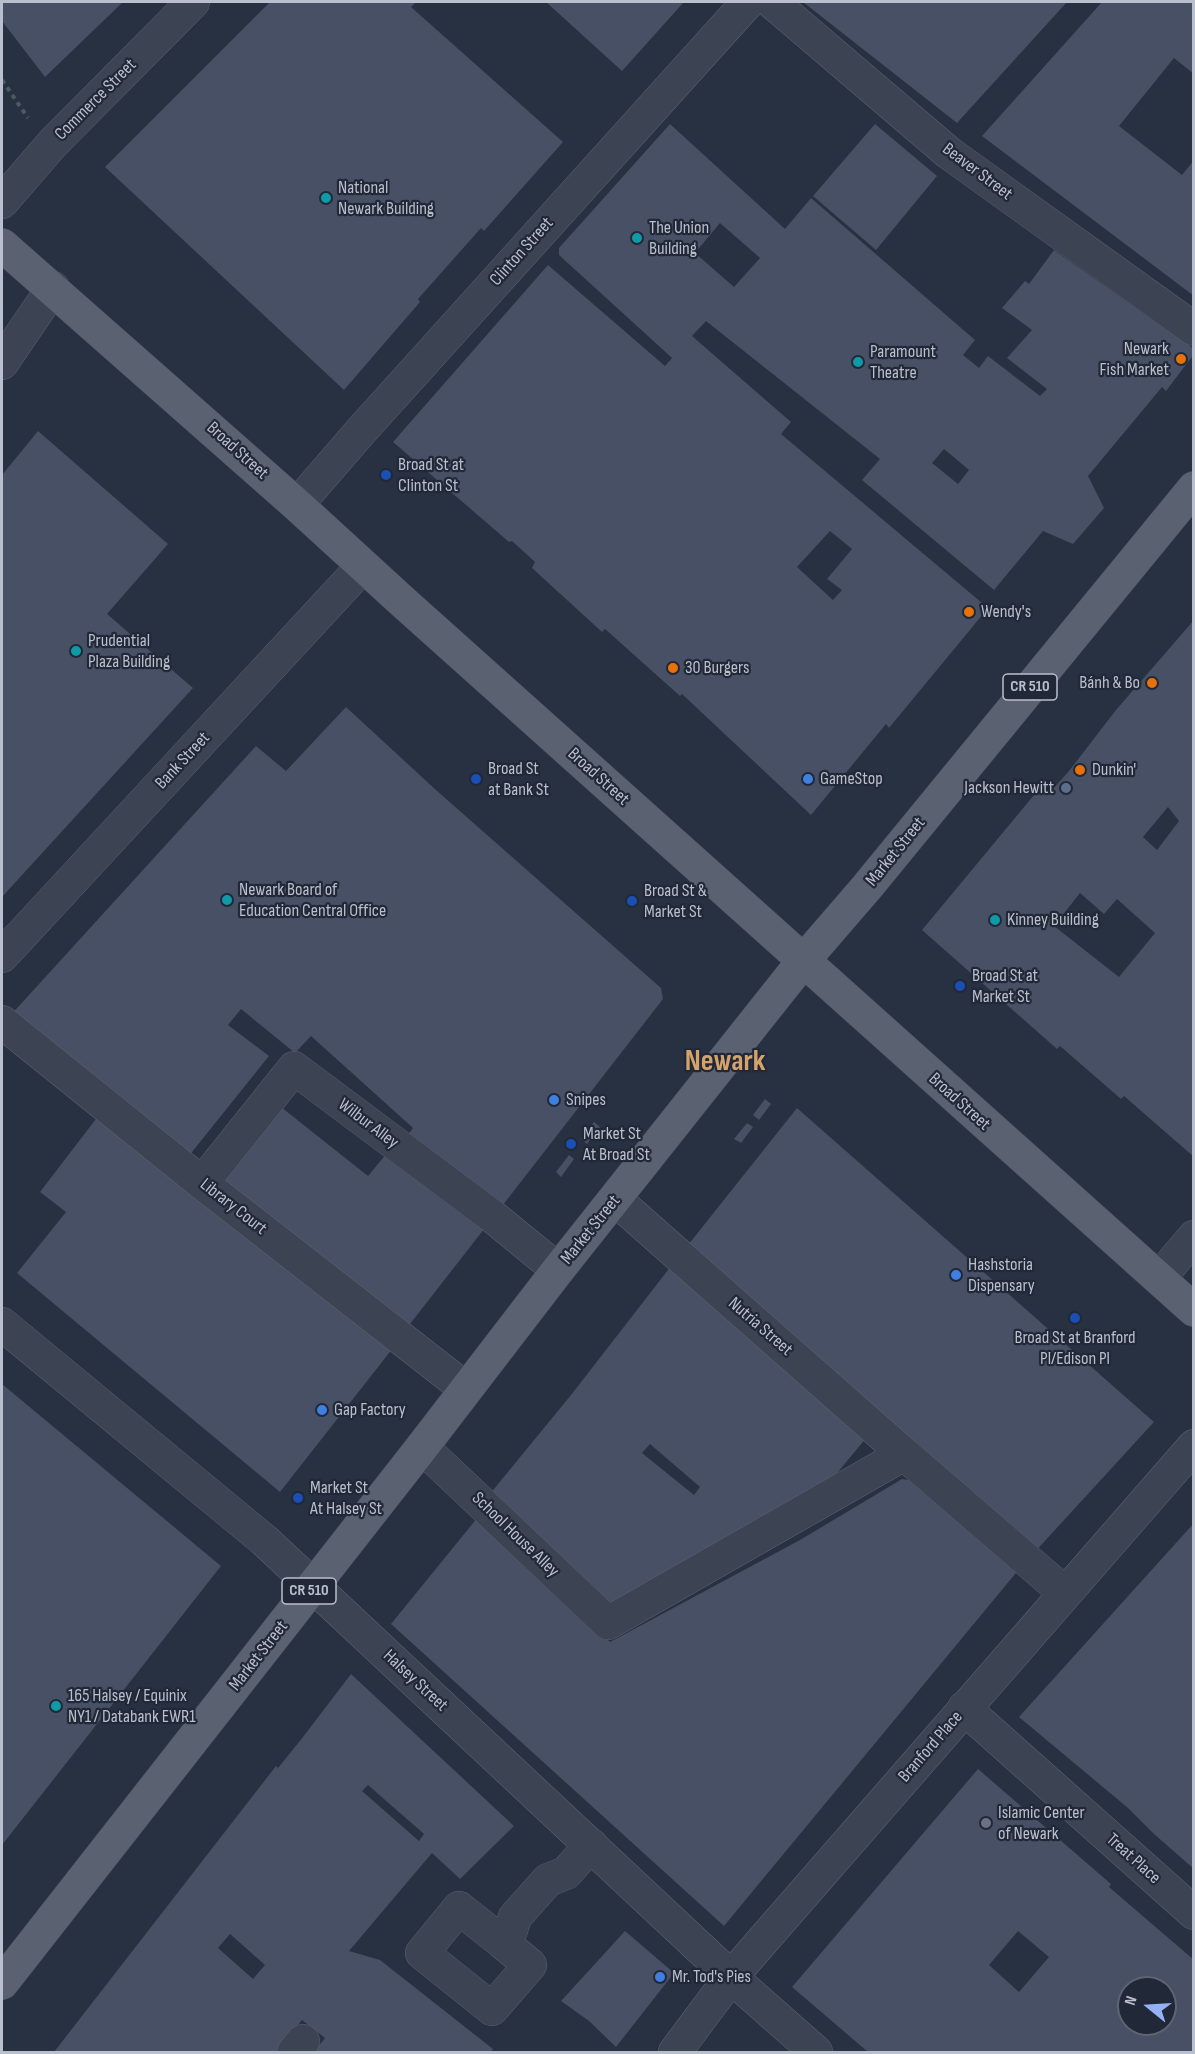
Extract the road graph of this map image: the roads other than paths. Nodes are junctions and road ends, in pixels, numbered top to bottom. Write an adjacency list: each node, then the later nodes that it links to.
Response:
1 (193, 2): 4 (street, Commerce Street)
2 (748, 2): 10 (street, Clinton Street)
3 (772, 2): 7 (street, Beaver Street)
4 (2, 202)
5 (2, 245): 6 (main road, Broad Street)
6 (53, 288): 8 (street); 10 (main road, Broad Street)
7 (1194, 329)
8 (2, 363)
9 (1194, 488): 13 (main road, Market Street / CR 510)
10 (297, 505): 11 (main road, Broad Street)
11 (363, 566): 12 (street, Bank Street); 13 (main road, Broad Street)
12 (2, 956)
13 (804, 960): 16 (main road, Market Street / CR 510); 19 (main road, Broad Street)
14 (2, 1022): 15 (street, Library Court)
15 (202, 1183): 18 (street, Wilbur Alley); 22 (street, Library Court)
16 (616, 1200): 18 (main road, Market Street / CR 510); 25 (street, Nutria Street)
17 (1194, 1237): 19 (street)
18 (558, 1270): 22 (main road, Market Street / CR 510)
19 (1159, 1278): 20 (main road, Broad Street)
20 (1194, 1310)
21 (2, 1324): 26 (street, Halsey Street)
22 (466, 1389): 24 (main road, Market Street / CR 510)
23 (1194, 1446): 27 (street, Branford Place)
24 (422, 1447): 25 (street, School House Alley); 26 (main road, Market Street / CR 510)
25 (904, 1454): 27 (street, Nutria Street)
26 (313, 1586): 29 (street, Halsey Street); 33 (main road, Market Street / CR 510)
27 (1065, 1593): 28 (street, Branford Place)
28 (964, 1708): 30 (street, Treat Place); 32 (street, Branford Place)
29 (591, 1845): 31 (street); 32 (street, Halsey Street)
30 (1194, 1913)
31 (507, 1936)
32 (730, 1977): 34 (street, Branford Place); 35 (street, Halsey Street)
33 (2, 1983)
34 (675, 2052)
35 (816, 2052)

